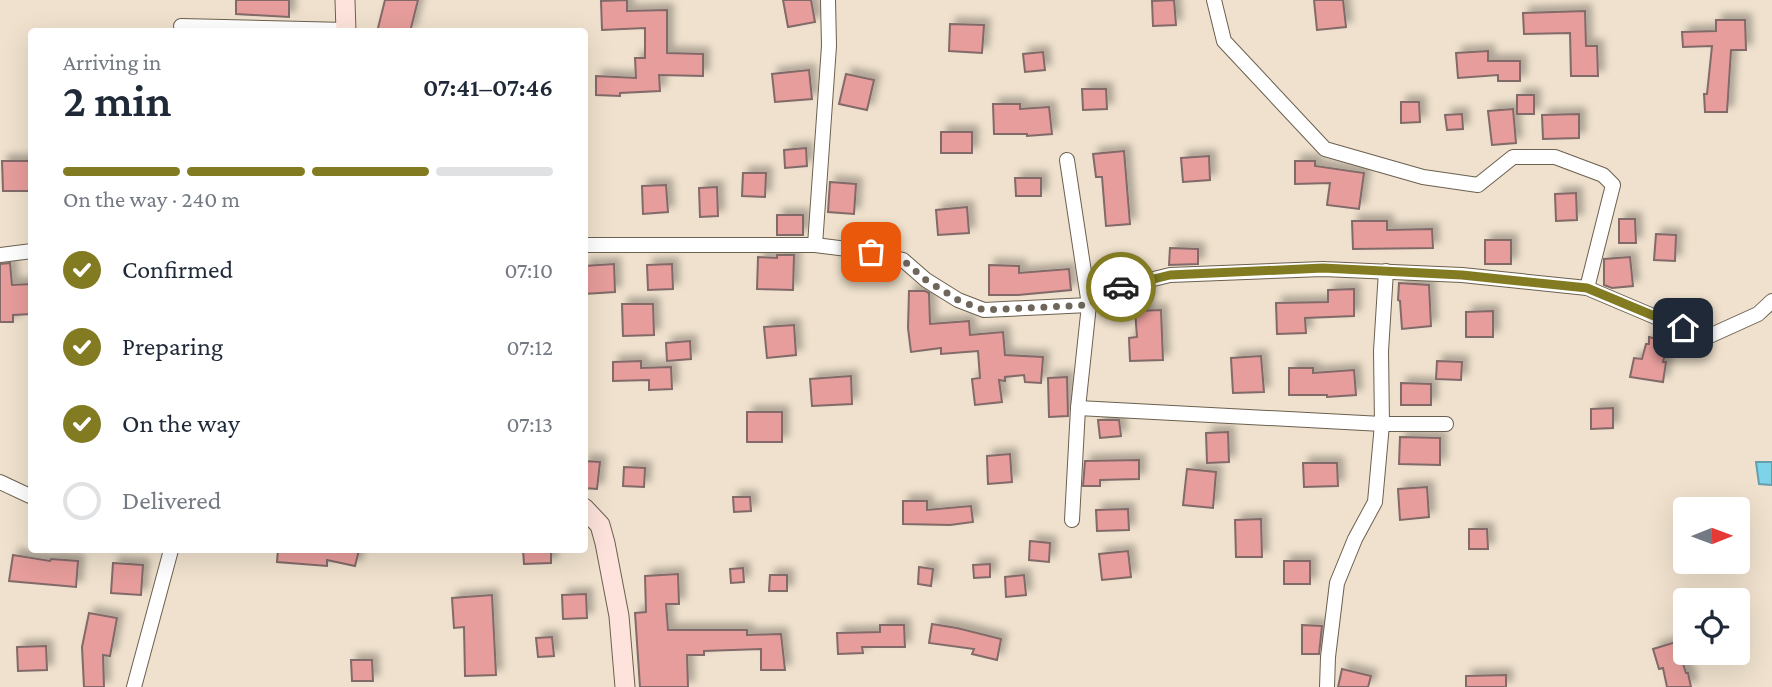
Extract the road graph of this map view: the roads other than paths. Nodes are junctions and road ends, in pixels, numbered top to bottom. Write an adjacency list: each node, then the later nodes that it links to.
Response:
1 (345, 0): 6 (main road)
2 (828, 0): 9 (street)
3 (1214, 0): 13 (street)
4 (181, 26): 5 (street)
5 (247, 28)
6 (346, 28)
7 (1067, 160): 15 (street)
8 (588, 245): 9 (street)
9 (815, 245): 15 (street)
10 (28, 252): 11 (street)
11 (0, 255)
12 (1386, 271): 13 (street); 15 (street); 17 (street)
13 (1587, 288): 14 (street)
14 (1772, 301)
15 (1089, 305): 16 (street)
16 (1078, 408): 17 (street); 22 (street)
17 (1382, 424): 18 (street); 26 (street)
18 (1446, 424)
19 (0, 482): 20 (street)
20 (28, 495)
21 (588, 512): 25 (main road)
22 (1072, 520)
23 (170, 553): 24 (street)
24 (134, 687)
25 (625, 687)
26 (1327, 687)

